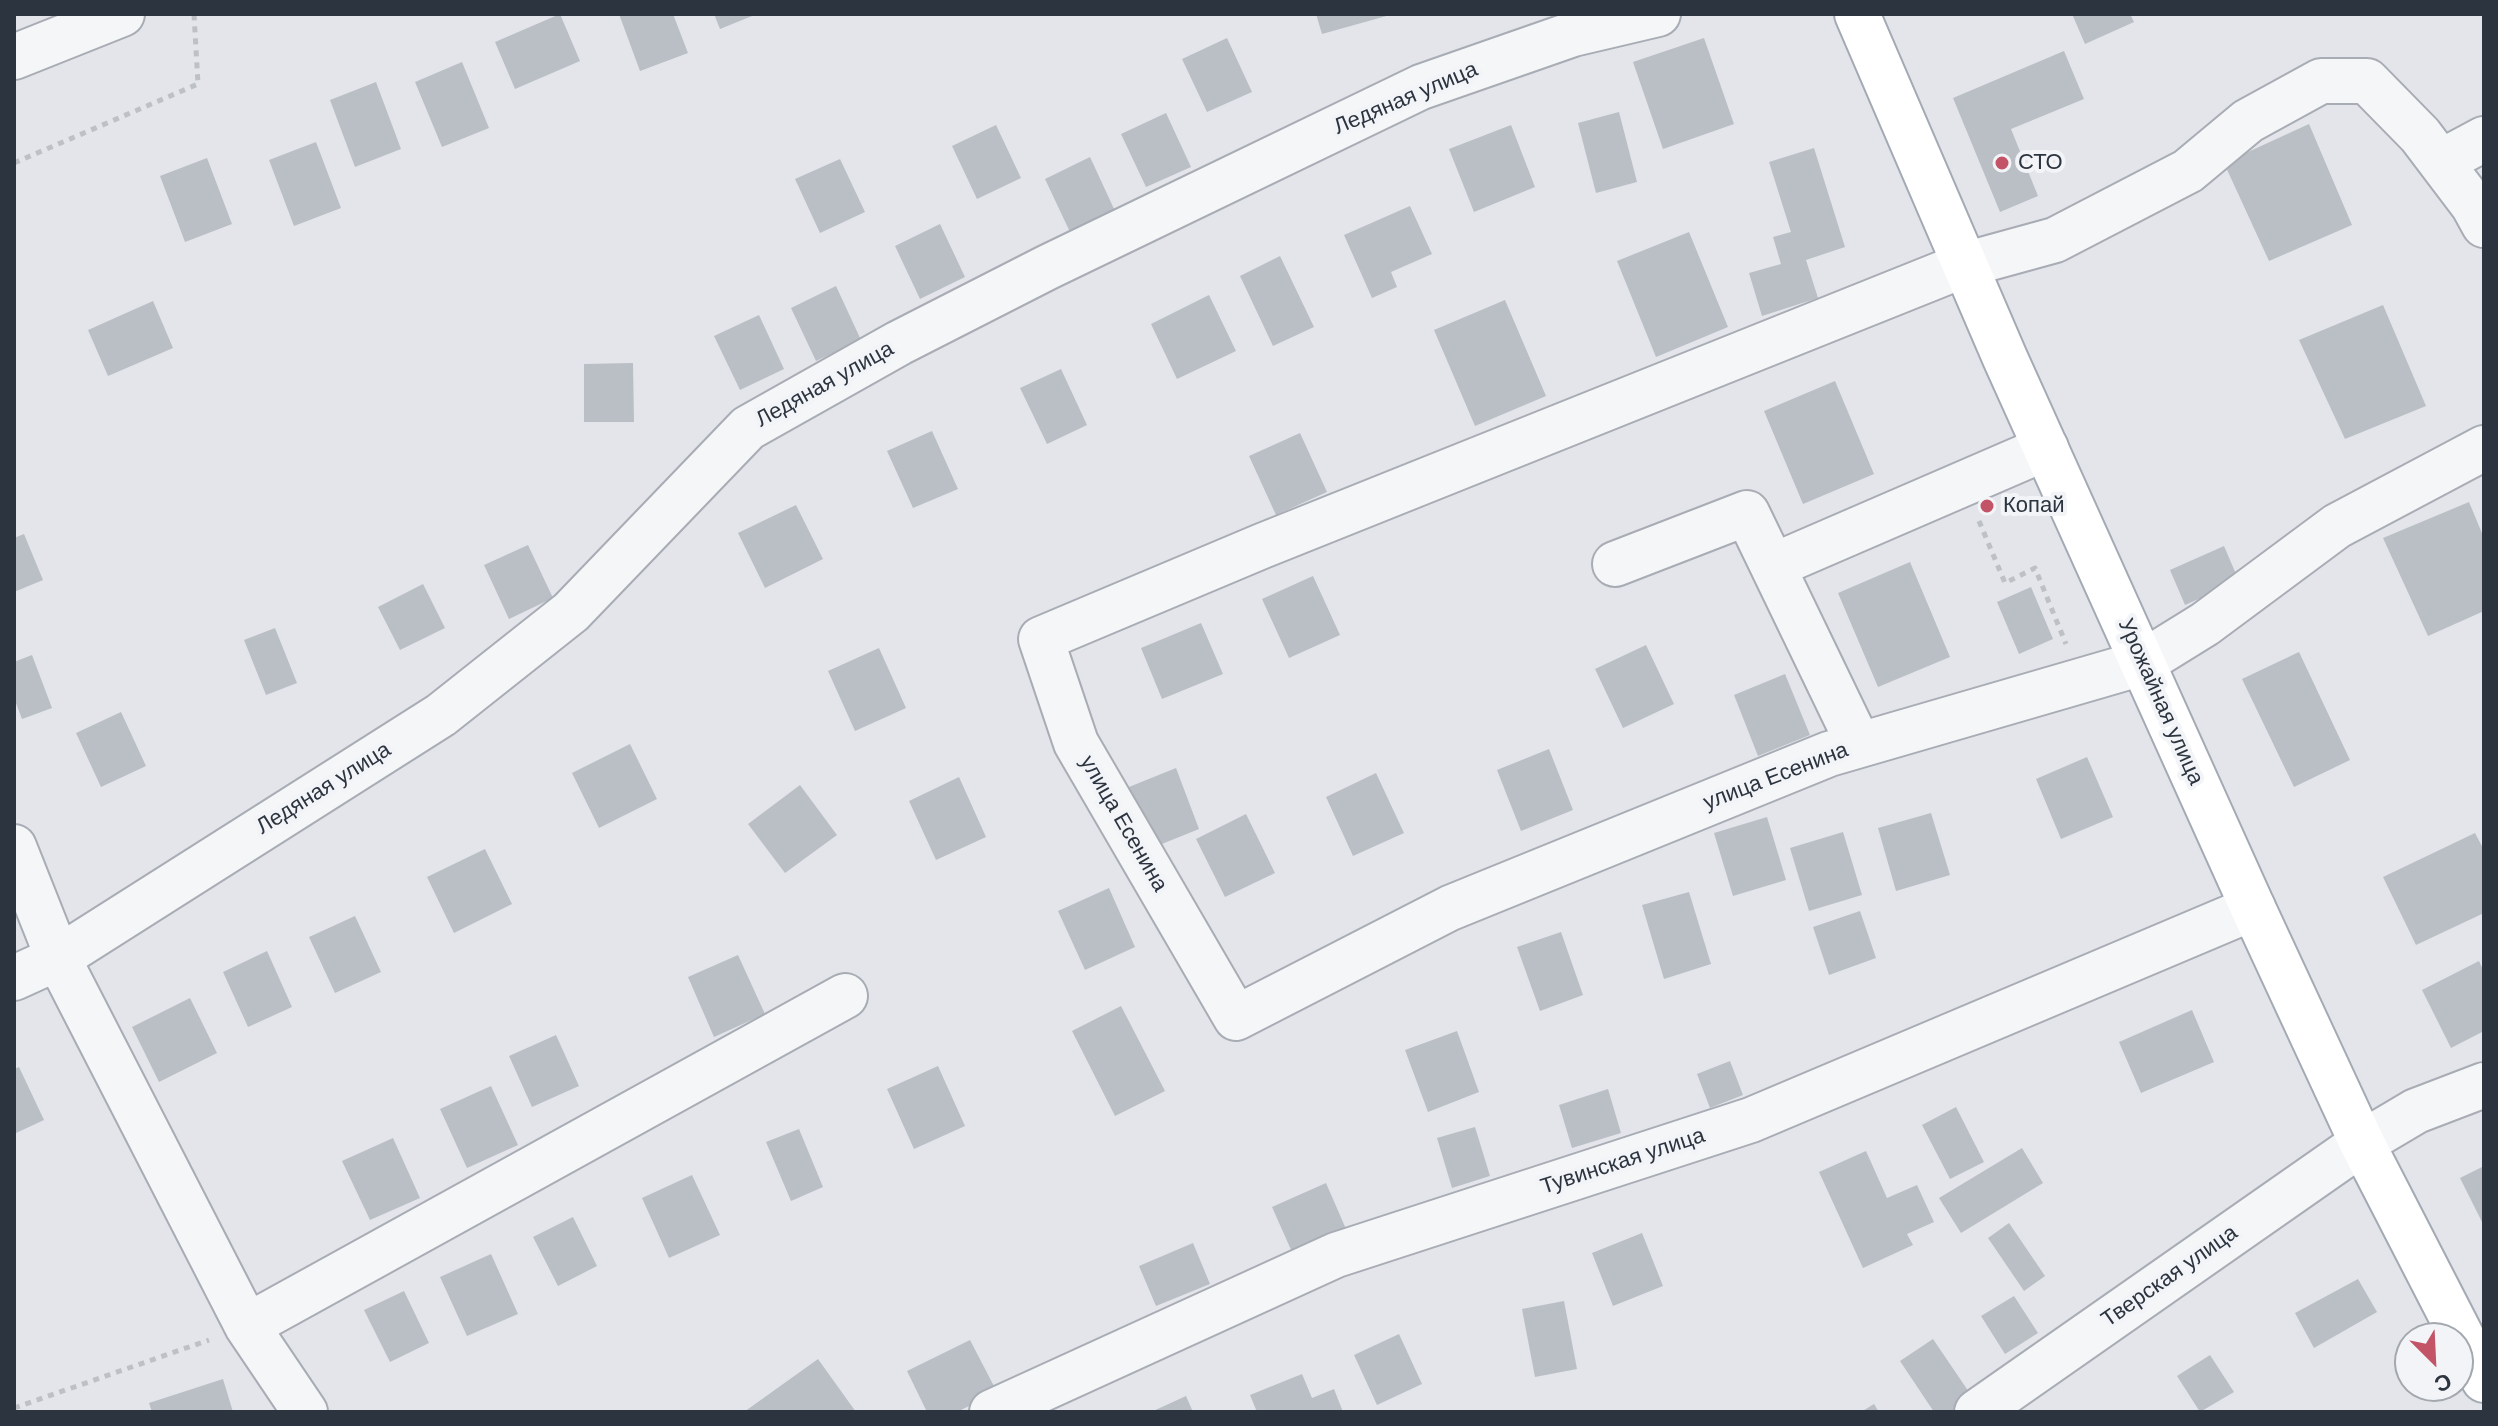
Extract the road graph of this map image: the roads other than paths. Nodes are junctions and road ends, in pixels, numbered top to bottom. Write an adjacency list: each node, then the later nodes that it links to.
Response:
1 (122, 14): 4 (street)
2 (1658, 14): 17 (street, Ледяная улица)
3 (1857, 14): 8 (main road, Урожайная улица)
4 (14, 57)
5 (2484, 139): 6 (street)
6 (2441, 162): 7 (street); 8 (street)
7 (2484, 225)
8 (1964, 265): 9 (main road, Урожайная улица); 14 (street, улица Есенина)
9 (2046, 448): 12 (street); 13 (main road, Урожайная улица)
10 (2484, 448): 13 (street, улица Есенина)
11 (1615, 564): 12 (street)
12 (1773, 566): 14 (street)
13 (2142, 663): 14 (street, улица Есенина); 16 (main road, Урожайная улица)
14 (1859, 745)
15 (14, 847): 17 (street)
16 (2253, 908): 21 (main road, Урожайная улица); 25 (street, Тувинская улица)
17 (58, 958): 18 (street, Ледяная улица); 22 (street)
18 (14, 978)
19 (845, 996): 22 (street)
20 (2484, 1085): 21 (street, Тверская улица)
21 (2362, 1143): 23 (main road, Урожайная улица); 26 (street, Тверская улица)
22 (247, 1326): 24 (street)
23 (2484, 1380)
24 (305, 1412)
25 (992, 1412)
26 (1977, 1412)

